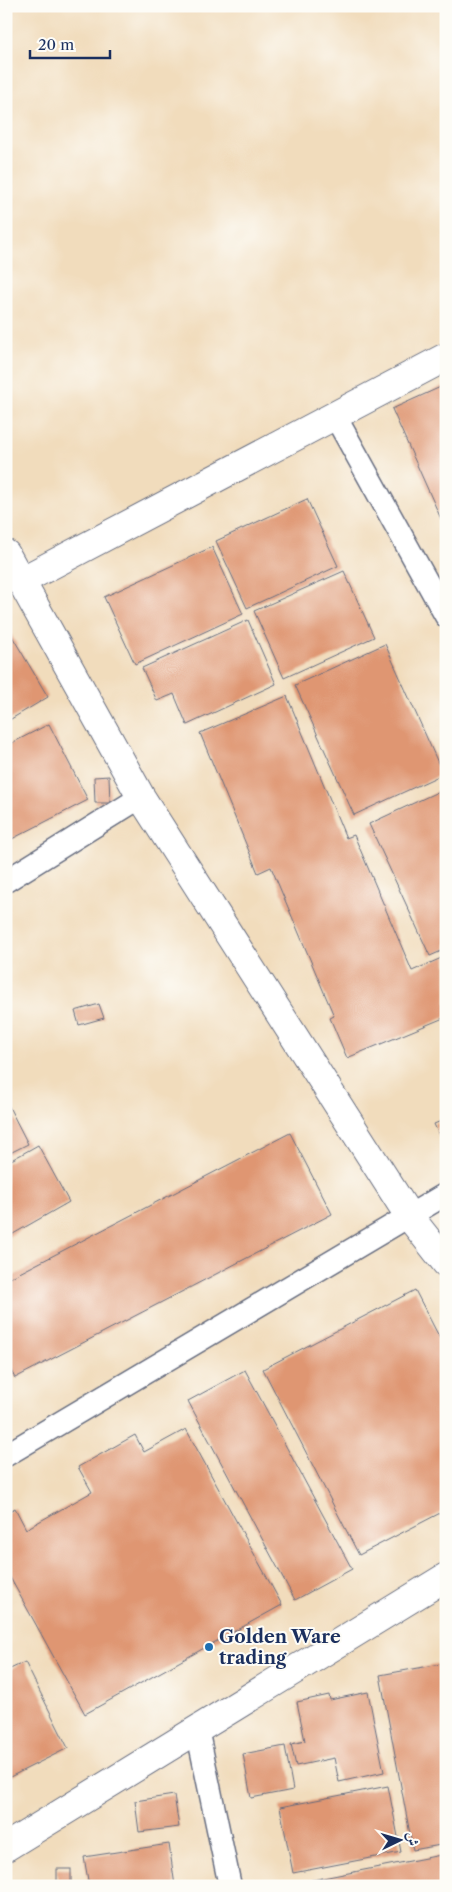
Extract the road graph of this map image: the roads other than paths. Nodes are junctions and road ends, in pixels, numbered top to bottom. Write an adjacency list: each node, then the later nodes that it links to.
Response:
1 (446, 357): 2 (street)
2 (335, 416): 4 (street); 5 (street)
3 (6, 554): 4 (street)
4 (21, 580): 6 (street)
5 (446, 616)
6 (141, 797): 7 (street); 9 (street)
7 (6, 881)
8 (446, 1194): 9 (street)
9 (409, 1216): 10 (street); 11 (street)
10 (446, 1263)
11 (6, 1455)
12 (446, 1577): 13 (street)
13 (197, 1729): 14 (street); 15 (street)
14 (6, 1847)
15 (230, 1886)

